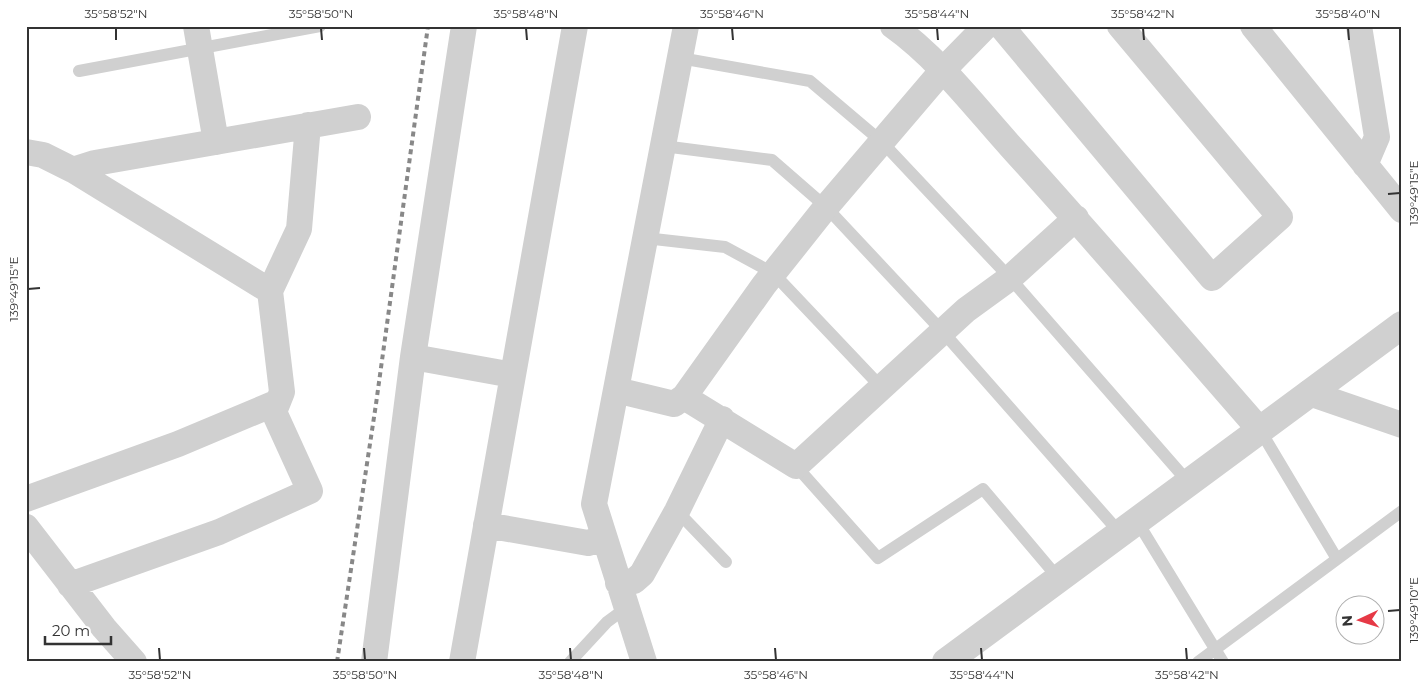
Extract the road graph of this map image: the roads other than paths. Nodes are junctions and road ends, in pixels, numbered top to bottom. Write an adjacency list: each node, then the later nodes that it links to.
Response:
1 (320, 26): 11 (lane)
2 (464, 26): 32 (street)
3 (575, 26): 33 (street)
4 (686, 26): 12 (street)
5 (986, 26): 14 (street)
6 (1001, 26): 7 (street)
7 (1120, 26)
8 (1253, 26): 21 (street)
9 (1359, 26): 21 (street)
10 (906, 31): 14 (street)
11 (198, 37): 13 (lane); 17 (street)
12 (680, 58): 18 (lane); 19 (street)
13 (79, 71)
14 (942, 72): 18 (street); 25 (street)
15 (358, 116): 16 (street)
16 (308, 125): 17 (street); 29 (street)
17 (216, 142): 22 (street)
18 (882, 142): 23 (street); 28 (lane)
19 (663, 146): 23 (lane); 26 (street)
20 (26, 152): 22 (street)
21 (1365, 166): 24 (street)
22 (73, 170): 29 (street)
23 (826, 207): 27 (street); 31 (lane)
24 (1402, 210)
25 (1076, 218): 28 (street); 41 (street)
26 (646, 238): 27 (lane); 35 (street)
27 (773, 273): 34 (lane); 37 (street)
28 (1010, 278): 31 (street); 43 (lane)
29 (270, 291): 38 (street)
30 (1402, 324): 36 (street)
31 (943, 332): 34 (street); 49 (lane)
32 (413, 357): 33 (street); 59 (street)
33 (513, 375): 47 (street)
34 (882, 388): 42 (street)
35 (616, 390): 37 (street); 50 (street)
36 (1309, 393): 40 (street); 41 (street)
37 (684, 397): 39 (street)
38 (278, 402): 44 (street); 55 (street)
39 (722, 419): 42 (street); 46 (street)
40 (1402, 426)
41 (1260, 430): 43 (street); 51 (lane)
42 (796, 466): 53 (lane)
43 (1188, 483): 49 (street)
44 (26, 499)
45 (1402, 511): 51 (lane)
46 (677, 512): 52 (lane); 54 (street)
47 (486, 524): 50 (street); 60 (street)
48 (26, 527): 55 (street)
49 (1128, 527): 53 (street); 57 (lane)
50 (604, 538): 54 (street)
51 (1337, 560): 57 (lane)
52 (726, 562)
53 (1059, 578): 63 (street)
54 (618, 583): 56 (street)
55 (70, 585): 58 (street)
56 (626, 608): 61 (lane); 62 (street)
57 (1215, 650): 64 (lane); 65 (lane)
58 (134, 662)
59 (374, 662)
60 (462, 662)
61 (570, 662)
62 (644, 662)
63 (946, 662)
64 (1198, 662)
65 (1223, 662)

